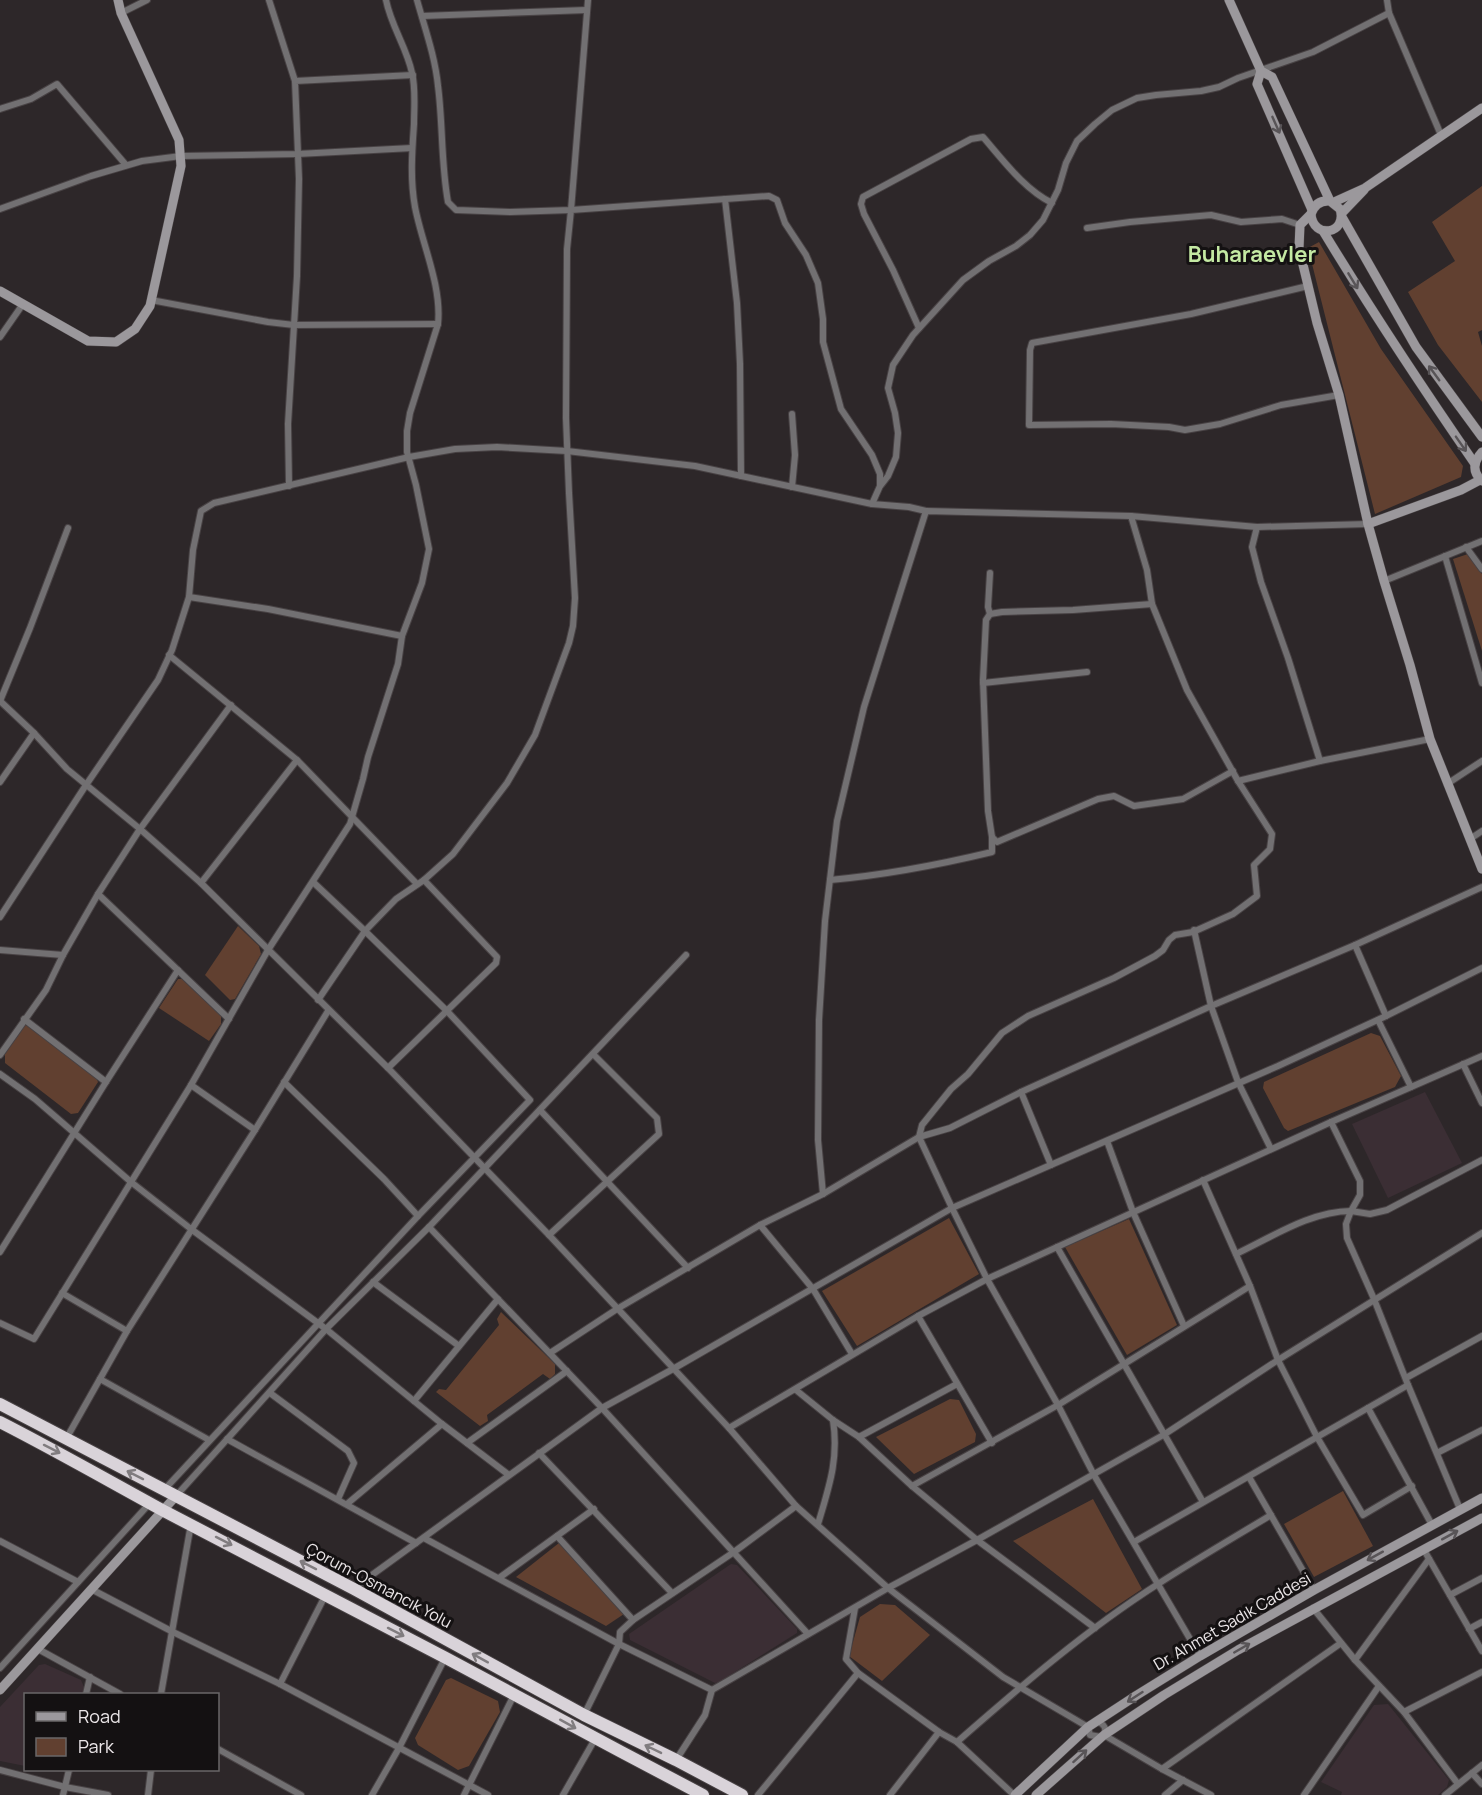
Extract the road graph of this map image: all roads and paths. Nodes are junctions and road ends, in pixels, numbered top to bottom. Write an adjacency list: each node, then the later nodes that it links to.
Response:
1 (118, 0): 10 (street)
2 (147, 0): 10 (street)
3 (269, 0): 15 (street)
4 (386, 0): 14 (street)
5 (417, 0): 12 (street)
6 (588, 0): 9 (street)
7 (1230, 0): 13 (street)
8 (1387, 0): 11 (street)
9 (587, 10): 12 (street); 28 (street)
10 (121, 13): 21 (street)
11 (1389, 13): 13 (street); 18 (street)
12 (422, 16): 28 (street)
13 (1261, 70): 25 (street); 26 (street); 29 (street, one-way to 29)
14 (413, 75): 15 (street); 19 (street)
15 (295, 81): 20 (street)
16 (1482, 108): 18 (street)
17 (0, 109): 22 (street)
18 (1441, 135): 23 (street)
19 (412, 148): 20 (street); 38 (street)
20 (297, 154): 21 (street); 39 (street)
21 (181, 156): 22 (street); 36 (street)
22 (126, 165): 27 (street)
23 (1365, 189): 25 (street); 30 (street)
24 (725, 199): 28 (street); 49 (street); 52 (street)
25 (1332, 202): 29 (street); 30 (street)
26 (1052, 203): 40 (street); 40 (street)
27 (0, 209)
28 (570, 210): 45 (street)
29 (1312, 212): 31 (street); 33 (street)
30 (1342, 215): 33 (street); 44 (street, one-way to 30)
31 (1300, 225): 32 (street); 34 (street)
32 (1088, 228)
33 (1323, 231): 48 (street, one-way to 48)
34 (1308, 286): 42 (street); 42 (street)
35 (0, 291): 37 (street)
36 (151, 300): 37 (street); 39 (street)
37 (23, 304): 41 (street)
38 (438, 324): 39 (street); 47 (street)
39 (294, 325): 51 (street)
40 (919, 328): 52 (street)
41 (0, 337)
42 (1339, 395): 57 (street)
43 (792, 414): 53 (street)
44 (1482, 437)
45 (567, 451): 47 (street); 49 (street); 92 (street)
46 (1482, 452): 48 (street)
47 (409, 457): 51 (street); 69 (street)
48 (1475, 464): 50 (street)
49 (741, 476): 53 (street)
50 (1481, 481): 57 (street)
51 (288, 486): 66 (street)
52 (880, 486): 54 (street)
53 (792, 487): 54 (street)
54 (872, 504): 55 (street)
55 (926, 511): 56 (street); 93 (street)
56 (1131, 516): 58 (street); 67 (street)
57 (1368, 524): 58 (street); 65 (street)
58 (1257, 527): 80 (street)
59 (68, 528): 74 (street)
60 (1482, 541): 61 (street)
61 (1466, 548): 62 (street); 63 (street)
62 (1445, 556): 65 (street); 73 (street)
63 (1482, 569)
64 (990, 573): 68 (street)
65 (1384, 581): 77 (street)
66 (189, 597): 69 (street); 70 (street)
67 (1152, 604): 68 (street); 81 (street)
68 (990, 614): 72 (street)
69 (402, 636): 86 (street)
70 (169, 655): 75 (street); 84 (street)
71 (1087, 672): 72 (street)
72 (983, 683): 89 (street)
73 (1482, 683)
74 (0, 701): 76 (street)
75 (231, 705): 78 (street); 87 (street)
76 (34, 733): 83 (street); 84 (street)
77 (1430, 740): 80 (street); 85 (street)
78 (297, 760): 86 (street); 95 (street)
79 (1482, 760): 85 (street)
80 (1320, 761): 82 (street)
81 (1233, 771): 82 (street); 89 (street)
82 (1238, 781): 100 (street)
83 (0, 782)
84 (86, 784): 87 (street); 99 (street)
85 (1447, 784): 90 (street)
86 (353, 817): 94 (street); 96 (street)
87 (140, 829): 95 (street); 98 (street)
88 (1482, 831): 90 (street)
89 (992, 837): 93 (street)
90 (1470, 839): 91 (street)
91 (1482, 869)
92 (424, 880): 96 (street); 112 (street)
93 (830, 880): 144 (street)
94 (313, 882): 101 (street); 104 (street)
95 (201, 883): 104 (street)
96 (417, 884): 101 (street)
97 (1482, 887): 102 (street)
98 (98, 894): 105 (street); 108 (street)
99 (0, 917)
100 (1194, 930): 110 (street); 134 (street)
101 (365, 931): 109 (street); 112 (street)
102 (1355, 945): 110 (street); 113 (street)
103 (0, 950): 105 (street)
104 (268, 950): 109 (street); 115 (street)
105 (63, 955): 114 (street)
106 (686, 955): 118 (street)
107 (1482, 968): 113 (street)
108 (178, 970): 115 (street); 123 (street)
109 (318, 1000): 111 (street)
110 (1211, 1006): 125 (street); 128 (street)
111 (328, 1011): 121 (street); 124 (street)
112 (447, 1011): 121 (street); 137 (street)
113 (1386, 1016): 116 (street)
114 (24, 1019): 117 (street); 123 (street)
115 (229, 1019): 126 (street)
116 (1378, 1020): 125 (street); 127 (street)
117 (0, 1054)
118 (593, 1054): 130 (street); 143 (street)
119 (1482, 1056): 120 (street)
120 (1463, 1064): 127 (street); 129 (street)
121 (388, 1068): 137 (street)
122 (0, 1074): 133 (street)
123 (106, 1082): 133 (street)
124 (284, 1082): 132 (street); 148 (street)
125 (1238, 1082): 135 (street); 136 (street)
126 (191, 1085): 132 (street); 142 (street)
127 (1411, 1087): 131 (street)
128 (1021, 1092): 134 (street); 139 (street)
129 (1482, 1103)
130 (540, 1110): 140 (street); 143 (street)
131 (1331, 1122): 136 (street); 146 (street)
132 (255, 1130): 151 (street)
133 (74, 1133): 142 (street); 155 (street)
134 (919, 1137): 144 (street); 145 (street)
135 (1107, 1141): 139 (street); 147 (street)
136 (1271, 1149): 141 (street)
137 (474, 1158): 140 (street); 148 (street)
138 (1482, 1160): 146 (street)
139 (1052, 1165): 145 (street)
140 (484, 1168): 150 (street); 153 (street)
141 (1203, 1180): 147 (street); 158 (street)
142 (131, 1182): 151 (street); 164 (street)
143 (607, 1182): 153 (street); 159 (street)
144 (823, 1194): 149 (street)
145 (952, 1208): 160 (street); 163 (street)
146 (1352, 1211): 158 (street); 166 (street)
147 (1133, 1212): 156 (street); 171 (street)
148 (418, 1216): 170 (street)
149 (760, 1225): 159 (street); 163 (street)
150 (429, 1227): 161 (street); 165 (street)
151 (191, 1229): 170 (street); 173 (street)
152 (1482, 1233): 166 (street)
153 (549, 1235): 167 (street)
154 (0, 1236): 155 (street)
155 (7, 1240): 157 (street)
156 (1057, 1247): 160 (street); 179 (street)
157 (0, 1252)
158 (1236, 1254): 162 (street)
159 (688, 1268): 167 (street)
160 (987, 1279): 168 (street); 189 (street)
161 (373, 1282): 172 (street); 175 (street)
162 (1250, 1286): 171 (street); 178 (street)
163 (813, 1289): 177 (street); 180 (street)
164 (62, 1293): 169 (street); 173 (street)
165 (498, 1299): 175 (street); 176 (street)
166 (1374, 1299): 178 (street); 183 (street)
167 (617, 1309): 176 (street); 180 (street)
168 (918, 1316): 177 (street); 184 (street)
169 (0, 1323)
170 (318, 1323): 172 (street); 202 (street)
171 (1184, 1326): 179 (street)
172 (326, 1329): 186 (street); 187 (street)
173 (128, 1331): 182 (street)
174 (1482, 1336): 183 (street)
175 (459, 1346): 187 (street)
176 (550, 1353): 181 (street)
177 (852, 1354): 185 (street)
178 (1278, 1359): 197 (street); 199 (street)
179 (1124, 1364): 189 (street); 197 (street)
180 (673, 1370): 190 (street); 195 (street)
181 (567, 1371): 190 (street); 203 (street)
182 (100, 1379): 200 (street); 202 (street)
183 (1407, 1382): 191 (street); 206 (street)
184 (957, 1384): 198 (street); 204 (street)
185 (795, 1390): 192 (street); 195 (street)
186 (270, 1393): 201 (street); 215 (street)
187 (414, 1401): 194 (street)
188 (0, 1404): 200 (highway, Çorum-Osmancık Yolu)
189 (1058, 1405): 204 (street); 208 (street)
190 (602, 1408): 205 (street); 235 (street)
191 (1368, 1408): 199 (street); 211 (street)
192 (833, 1420): 198 (street); 226 (street)
193 (0, 1422): 217 (highway, Çorum-Osmancık Yolu, one-way to 217)
194 (442, 1424): 203 (street); 218 (street)
195 (729, 1428): 219 (street)
196 (1482, 1430): 206 (street)
197 (1165, 1434): 208 (street); 216 (street)
198 (859, 1437): 210 (street)
199 (1317, 1437): 209 (street); 211 (street)
200 (66, 1439): 212 (highway, Çorum-Osmancık Yolu, one-way to 200)
201 (227, 1439): 213 (street); 215 (street)
202 (209, 1440): 212 (street)
203 (467, 1443): 207 (street)
204 (992, 1443): 210 (street)
205 (538, 1453): 207 (street); 220 (street)
206 (1437, 1453): 221 (street)
207 (509, 1475): 229 (street)
208 (1094, 1476): 230 (street); 232 (street)
209 (1249, 1478): 216 (street); 223 (street)
210 (912, 1486): 230 (street)
211 (1412, 1486): 227 (street)
212 (164, 1490): 213 (highway, Çorum-Osmancık Yolu)
213 (176, 1496): 222 (street); 243 (highway, Çorum-Osmancık Yolu, one-way to 213)
214 (1482, 1498): 221 (street, Dr. Ahmet Sadık Caddesi)
215 (338, 1499): 218 (street)
216 (1203, 1502): 232 (street)
217 (150, 1503): 222 (highway, Çorum-Osmancık Yolu); 239 (street)
218 (347, 1504): 233 (street)
219 (796, 1506): 226 (street); 235 (street)
220 (594, 1509): 228 (street); 245 (street)
221 (1460, 1509): 227 (street, Dr. Ahmet Sadık Caddesi)
222 (163, 1510): 225 (highway, Çorum-Osmancık Yolu); 242 (street)
223 (1271, 1515): 240 (street); 244 (street)
224 (1482, 1518): 234 (street, Dr. Ahmet Sadık Caddesi, one-way to 224)
225 (191, 1524): 247 (highway, Çorum-Osmancık Yolu, one-way to 247); 254 (street)
226 (818, 1524): 241 (street)
227 (1432, 1524): 244 (street, Dr. Ahmet Sadık Caddesi, one-way to 244)
228 (557, 1536): 237 (street); 250 (street)
229 (423, 1538): 233 (street); 237 (street)
230 (977, 1540): 241 (street); 252 (street)
231 (0, 1541): 239 (street)
232 (1134, 1542): 240 (street)
233 (416, 1543): 243 (street)
234 (1424, 1550): 236 (street); 249 (street, Dr. Ahmet Sadık Caddesi)
235 (734, 1552): 245 (street); 255 (street)
236 (1429, 1559): 246 (street); 262 (street)
237 (500, 1578): 257 (street)
238 (1482, 1578): 246 (street)
239 (78, 1582): 263 (street)
240 (1157, 1584): 252 (street); 260 (street)
241 (888, 1588): 248 (street); 269 (street)
242 (91, 1589): 254 (street); 258 (street)
243 (354, 1589): 277 (highway, Çorum-Osmancık Yolu, one-way to 243)
244 (1314, 1590): 260 (street, Dr. Ahmet Sadık Caddesi)
245 (672, 1593): 250 (street)
246 (1450, 1595): 253 (street)
247 (325, 1596): 261 (highway, Çorum-Osmancık Yolu, one-way to 261); 267 (street)
248 (855, 1608): 255 (street); 264 (street)
249 (1313, 1608): 256 (street); 280 (street, Dr. Ahmet Sadık Caddesi, one-way to 249)
250 (633, 1620): 257 (street)
251 (1482, 1622): 253 (street)
252 (1095, 1628): 269 (street)
253 (1469, 1629): 259 (street)
254 (172, 1632): 267 (street); 274 (street)
255 (808, 1634): 271 (street)
256 (1341, 1643): 262 (street); 287 (street)
257 (619, 1644): 271 (street); 277 (street)
258 (38, 1649): 266 (street); 270 (street)
259 (1482, 1651)
260 (1200, 1656): 278 (street, Dr. Ahmet Sadık Caddesi, one-way to 278)
261 (446, 1658): 275 (highway, Çorum-Osmancık Yolu); 283 (street)
262 (1356, 1660): 268 (street)
263 (0, 1668)
264 (858, 1672): 279 (street); 307 (street)
265 (1481, 1674): 276 (street)
266 (90, 1677): 272 (street); 273 (street)
267 (280, 1684): 283 (street)
268 (1379, 1686): 276 (street); 313 (street)
269 (1021, 1687): 278 (street); 282 (street)
270 (0, 1690)
271 (712, 1690): 285 (street)
272 (86, 1693)
273 (117, 1693)
274 (161, 1693)
275 (514, 1695): 281 (highway, Çorum-Osmancık Yolu, one-way to 281); 295 (street)
276 (1404, 1713): 293 (street)
277 (584, 1715): 285 (highway, Çorum-Osmancık Yolu, one-way to 277)
278 (1091, 1725): 280 (street); 280 (street); 309 (street, Dr. Ahmet Sadık Caddesi)
279 (939, 1732): 282 (street); 308 (street)
280 (1102, 1736): 287 (street); 310 (street, Dr. Ahmet Sadık Caddesi, one-way to 280)
281 (595, 1739): 304 (street); 305 (highway, Çorum-Osmancık Yolu)
282 (957, 1742): 309 (street)
283 (399, 1748): 295 (street); 301 (street)
284 (219, 1750): 300 (street)
285 (676, 1760): 306 (highway, Çorum-Osmancık Yolu)
286 (1482, 1766): 291 (street)
287 (1162, 1769): 292 (street)
288 (0, 1770): 296 (street)
289 (69, 1771): 296 (street)
290 (151, 1771): 299 (street)
291 (1472, 1773): 293 (street); 294 (street)
292 (1183, 1780): 311 (street); 312 (street)
293 (1458, 1784): 314 (street)
294 (1482, 1784)
295 (469, 1786): 302 (street); 303 (street)
296 (65, 1787): 297 (street); 298 (street)
297 (63, 1795)
298 (108, 1795)
299 (148, 1795)
300 (301, 1795)
301 (372, 1795)
302 (464, 1795)
303 (488, 1795)
304 (563, 1795)
305 (703, 1795)
306 (742, 1795)
307 (758, 1795)
308 (890, 1795)
309 (1014, 1795)
310 (1036, 1795)
311 (1166, 1795)
312 (1211, 1795)
313 (1304, 1795)
314 (1445, 1795)

